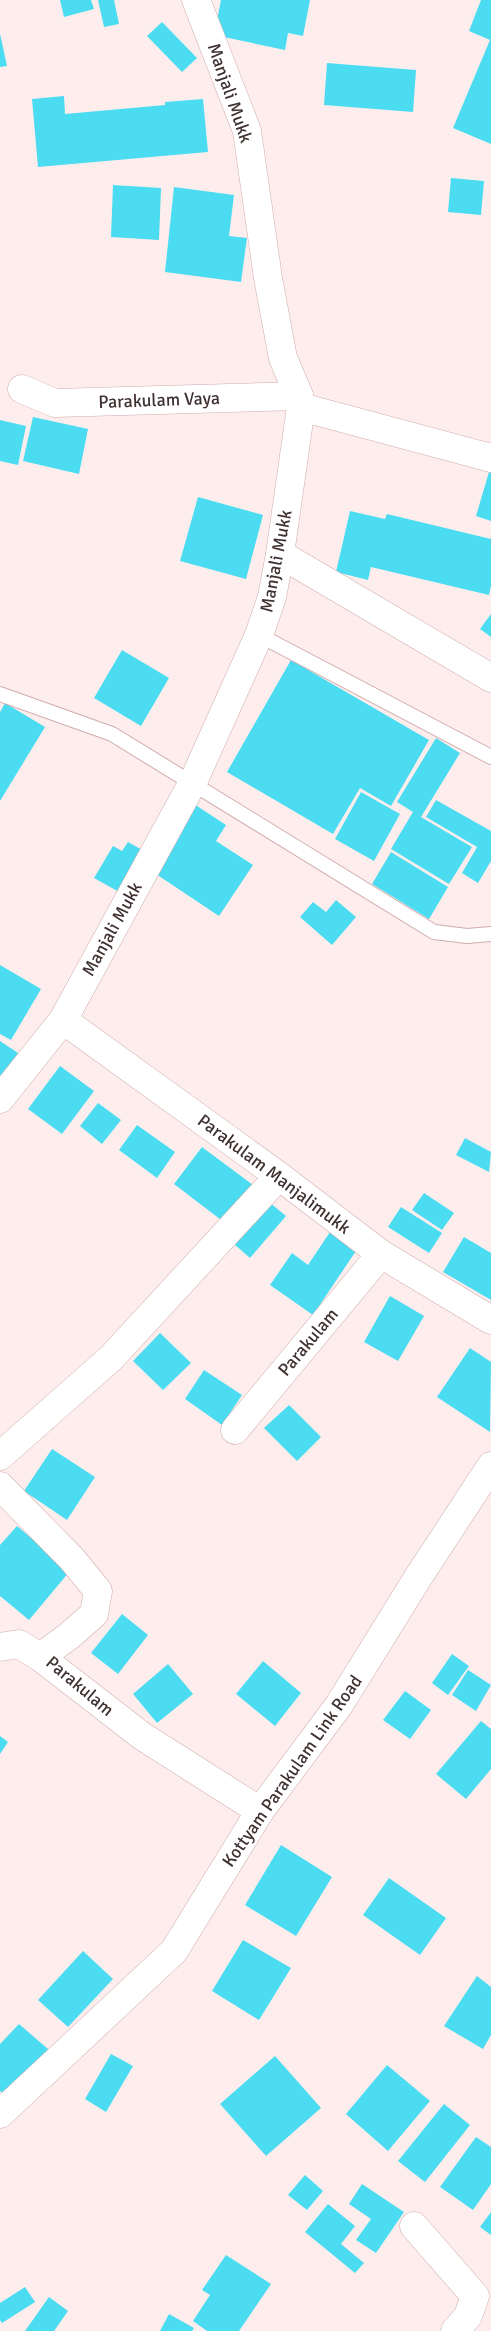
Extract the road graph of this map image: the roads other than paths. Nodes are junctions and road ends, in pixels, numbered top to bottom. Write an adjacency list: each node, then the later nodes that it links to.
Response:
1 (196, 0): 3 (street, Manjali Mukk)
2 (22, 389): 3 (street, Parakulam Vaya)
3 (300, 402): 4 (street, Parakulam Vaya); 5 (street, Manjali Mukk)
4 (491, 458)
5 (280, 554): 6 (street, Manjali Mukk); 7 (street)
6 (259, 635): 9 (lane); 10 (street, Manjali Mukk)
7 (491, 678)
8 (0, 694): 10 (lane)
9 (491, 758)
10 (193, 782): 11 (lane); 12 (street, Manjali Mukk)
11 (490, 936)
12 (63, 1020): 13 (street, Manjali Mukk); 14 (street, Parakulam Manjalimukk)
13 (0, 1100)
14 (279, 1176): 15 (street, Parakulam Manjalimukk); 18 (street)
15 (380, 1254): 16 (street, Parakulam Manjalimukk); 17 (street, Parakulam)
16 (491, 1320)
17 (235, 1430)
18 (0, 1456)
19 (491, 1466): 23 (street, Kottyam Parakulam Link Road)
20 (0, 1486): 22 (street, Parakulam)
21 (0, 1647): 22 (street)
22 (40, 1657): 23 (street, Parakulam)
23 (260, 1812): 24 (street, Kottyam Parakulam Link Road)
24 (0, 2114)
25 (414, 2226): 26 (street)
26 (455, 2331)

